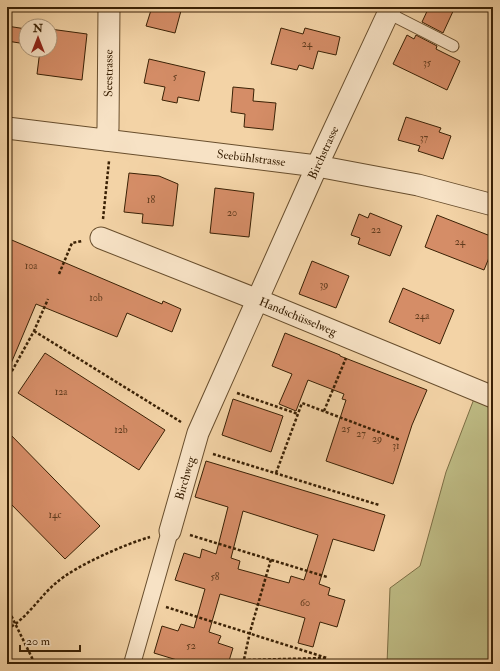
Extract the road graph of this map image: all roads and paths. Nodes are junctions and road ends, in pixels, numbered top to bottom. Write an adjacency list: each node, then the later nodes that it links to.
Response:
1 (109, 7): 5 (street, Seestrasse)
2 (389, 10): 3 (lane); 6 (street, Birchstrasse)
3 (453, 46)
4 (7, 128): 5 (street, Seebühlstrasse)
5 (109, 140): 6 (street, Seebühlstrasse); 8 (path)
6 (317, 166): 7 (street, Seebühlstrasse); 11 (street, Birchstrasse)
7 (493, 205)
8 (102, 238): 9 (path); 11 (street, Handschüsselweg)
9 (59, 274)
10 (48, 299): 12 (path)
11 (258, 300): 13 (street, Handschüsselweg); 15 (street, Birchweg)
12 (34, 331): 14 (path); 19 (path)
13 (354, 340): 16 (street, Handschüsselweg); 17 (path)
14 (7, 380)
15 (219, 386): 18 (path); 19 (street, Birchweg)
16 (493, 397)
17 (324, 411): 18 (path); 20 (path)
18 (298, 414): 21 (path)
19 (196, 440): 21 (path); 23 (street, Birchweg)
20 (400, 440)
21 (276, 473): 22 (path)
22 (379, 505)
23 (170, 530): 24 (path); 26 (street, Birchweg); 28 (path)
24 (271, 559): 25 (path); 30 (path)
25 (327, 577)
26 (150, 602): 30 (path); 33 (street, Birchweg)
27 (7, 606): 28 (path)
28 (16, 625): 29 (path); 32 (path)
29 (7, 629)
30 (250, 632): 31 (path); 31 (path)
31 (244, 660): 34 (path)
32 (35, 664)
33 (132, 664)
34 (243, 664)

